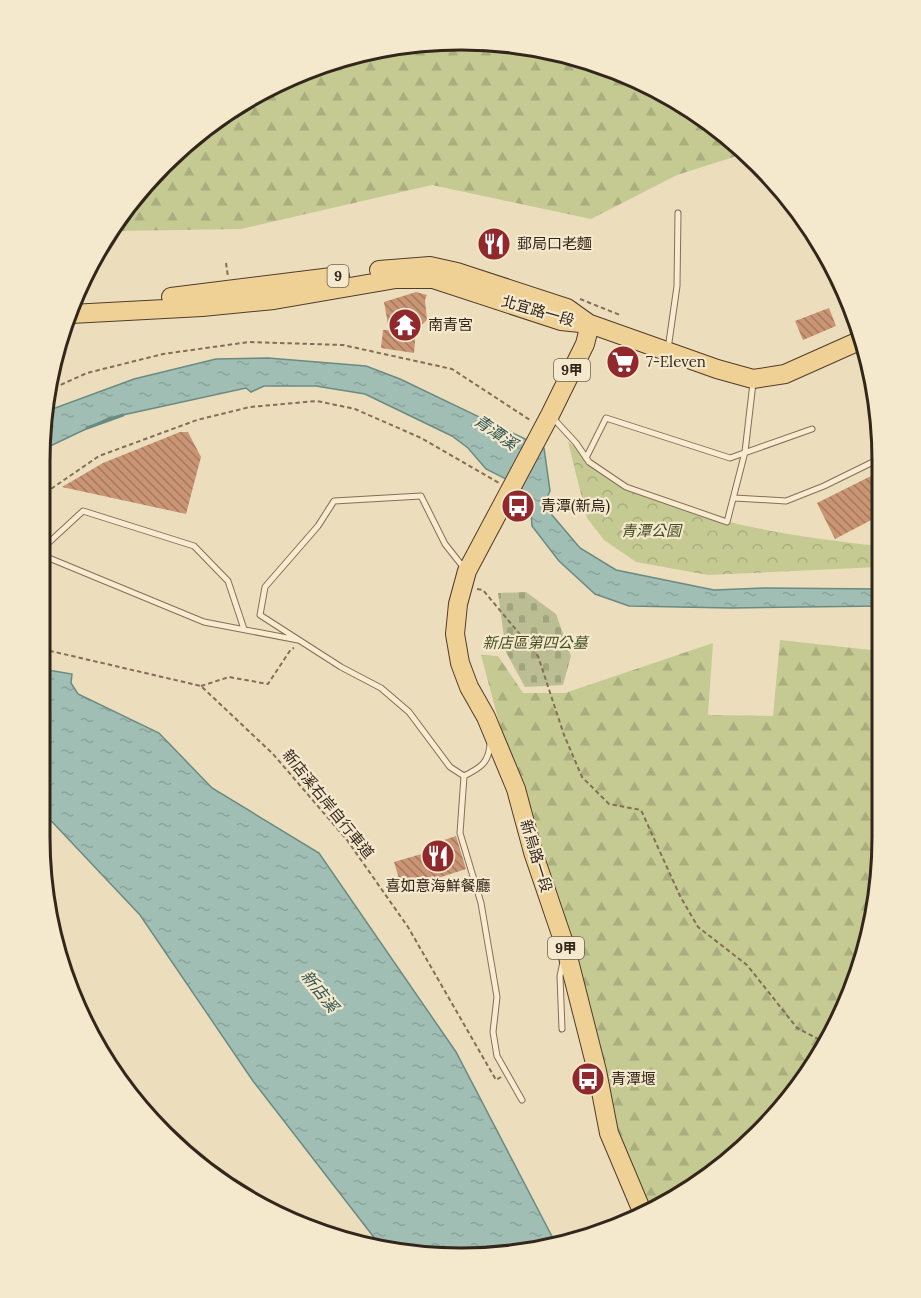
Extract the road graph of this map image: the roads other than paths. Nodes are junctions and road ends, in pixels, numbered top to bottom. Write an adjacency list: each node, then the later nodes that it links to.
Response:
1 (678, 213): 6 (lane)
2 (82, 302): 4 (main road, 北宜路一段 / 9)
3 (77, 314): 4 (main road, 北宜路一段 / 9)
4 (590, 324): 6 (main road, 9); 8 (main road, 9甲)
5 (854, 343): 7 (main road, 9)
6 (667, 351): 7 (main road, 9)
7 (753, 379): 10 (lane)
8 (546, 421): 11 (lane); 16 (main road, 新烏路一段 / 9甲)
9 (812, 429): 10 (lane)
10 (745, 452): 11 (lane); 13 (lane)
11 (586, 458): 13 (lane)
12 (872, 462): 13 (lane)
13 (735, 498)
14 (50, 542): 17 (lane)
15 (50, 558): 17 (lane)
16 (465, 578): 18 (lane); 19 (main road, 新烏路一段 / 9甲)
17 (244, 629): 18 (lane)
18 (303, 641): 20 (lane)
19 (469, 687): 20 (lane); 21 (main road, 新烏路一段 / 9甲)
20 (464, 776): 23 (lane)
21 (566, 949): 22 (lane); 24 (main road, 新烏路一段 / 9甲)
22 (562, 1029)
23 (522, 1100)
24 (640, 1207)

